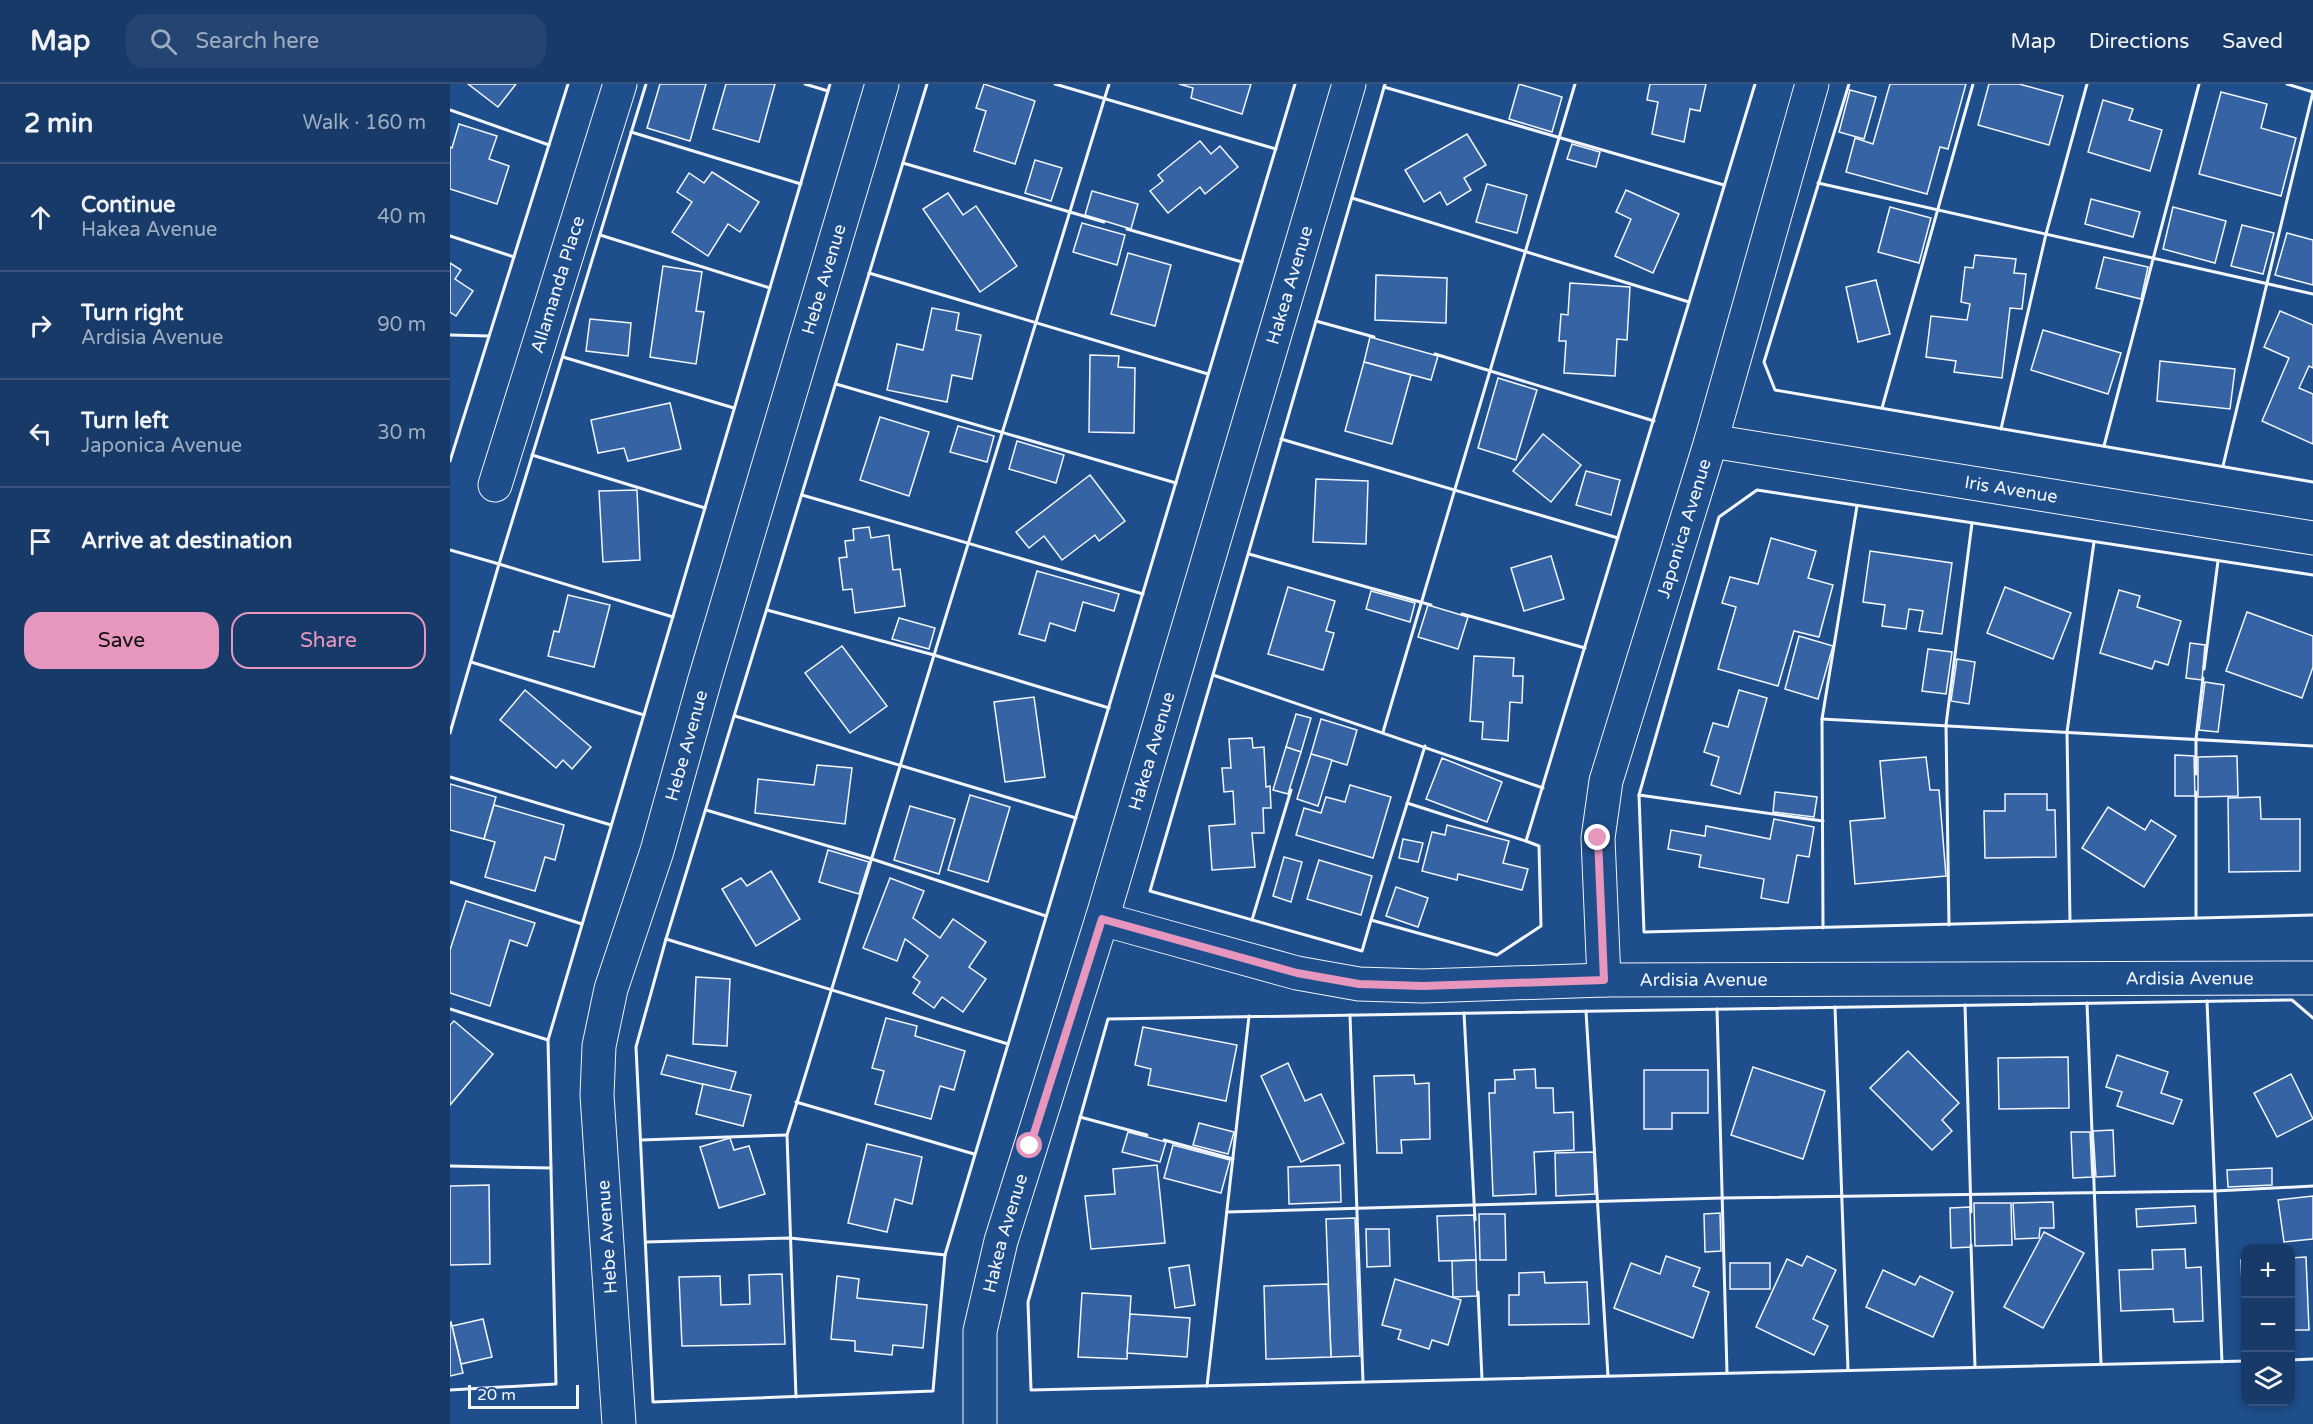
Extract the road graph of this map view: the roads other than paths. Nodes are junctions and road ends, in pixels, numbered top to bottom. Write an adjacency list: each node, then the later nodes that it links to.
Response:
1 (620, 84): 6 (street, Allamanda Place)
2 (882, 84): 11 (street, Hebe Avenue)
3 (1349, 84): 8 (street, Hakea Avenue)
4 (1812, 84): 5 (street, Japonica Avenue)
5 (1711, 441): 7 (street, Iris Avenue); 10 (street, Japonica Avenue)
6 (495, 485)
7 (2313, 538)
8 (1102, 919): 10 (street, Ardisia Avenue); 12 (street, Hakea Avenue)
9 (2313, 978): 10 (street, Ardisia Avenue)
10 (1604, 980)
11 (619, 1424)
12 (980, 1424)

